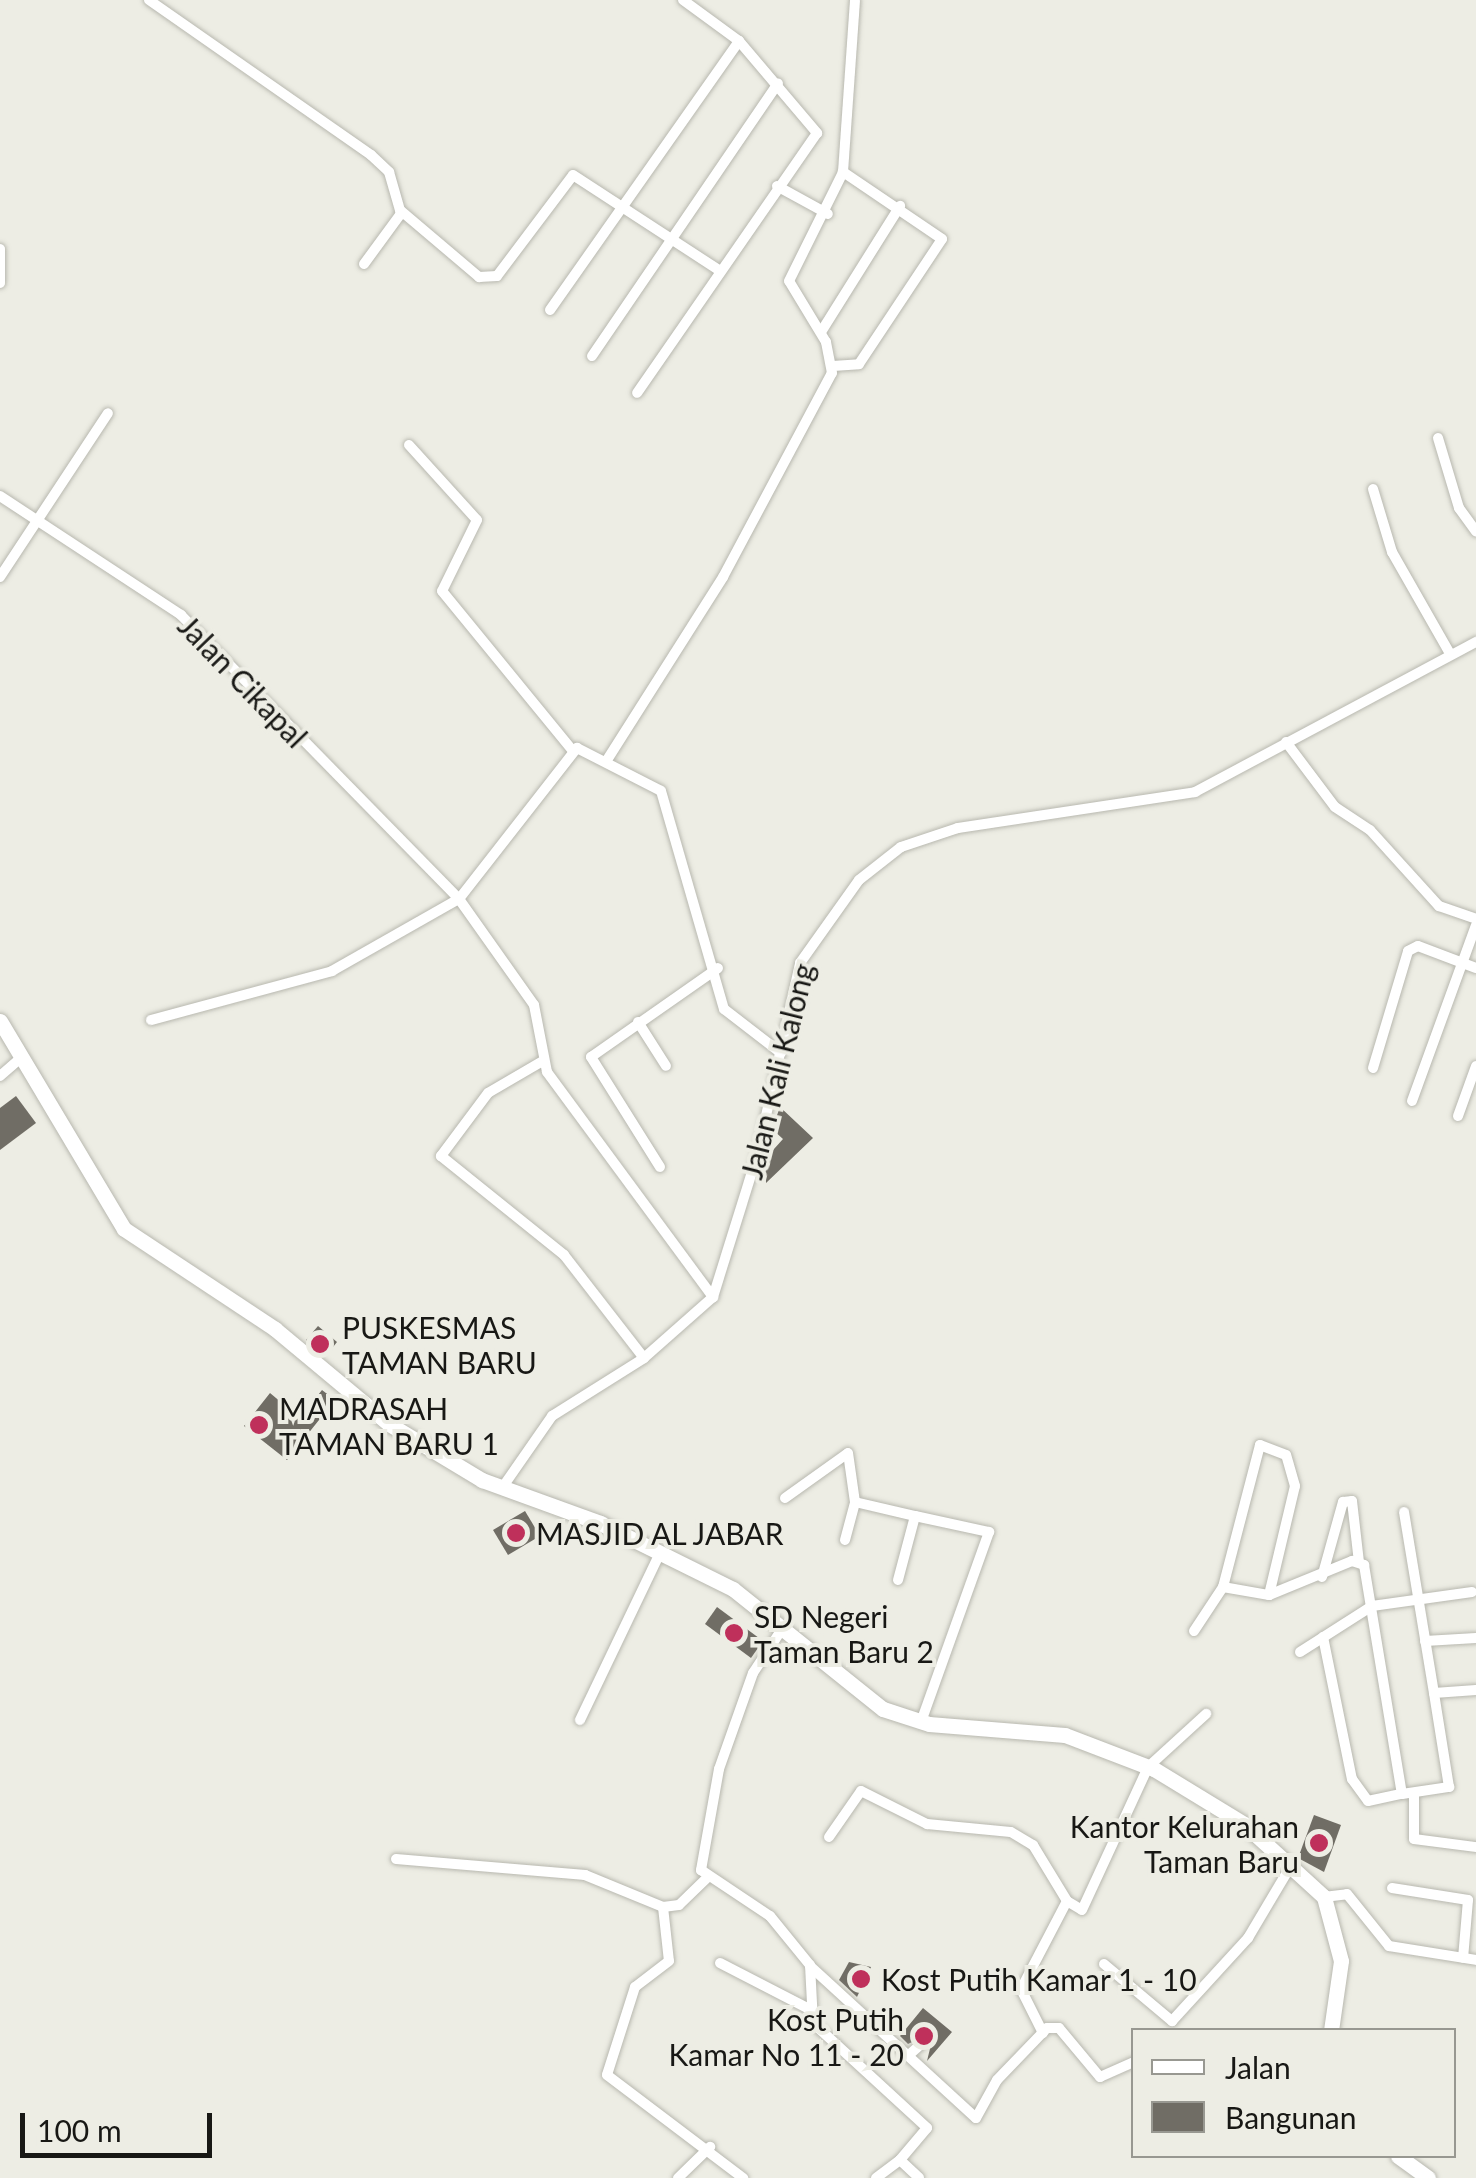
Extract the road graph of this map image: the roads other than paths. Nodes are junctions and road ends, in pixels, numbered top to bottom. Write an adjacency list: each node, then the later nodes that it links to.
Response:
1 (150, 0): 10 (street)
2 (683, 0): 4 (street)
3 (856, 0): 6 (street)
4 (739, 40): 5 (street); 8 (street)
5 (778, 83): 7 (street); 12 (street)
6 (844, 172): 9 (street); 11 (street)
7 (778, 186): 11 (street); 15 (street)
8 (623, 205): 10 (street); 12 (street); 17 (street)
9 (900, 206): 18 (street); 20 (street)
10 (402, 212): 14 (street)
11 (828, 214): 18 (street)
12 (672, 238): 15 (street); 19 (street)
13 (0, 248): 16 (street)
14 (364, 264)
15 (719, 270): 21 (street)
16 (0, 283)
17 (550, 310)
18 (821, 332): 20 (street)
19 (592, 356)
20 (833, 366): 34 (street)
21 (637, 393)
22 (108, 413): 27 (street)
23 (1438, 438): 28 (street)
24 (410, 445): 33 (street)
25 (1373, 489): 31 (street)
26 (0, 496): 27 (street, Jalan Cikapal)
27 (31, 518): 29 (street); 35 (street, Jalan Cikapal)
28 (1476, 531)
29 (0, 576)
30 (1476, 642): 31 (street, Jalan Kali Kalong)
31 (1449, 652): 32 (street, Jalan Kali Kalong)
32 (1286, 742): 36 (street); 43 (street, Jalan Kali Kalong)
33 (572, 750): 34 (street); 35 (street)
34 (608, 760): 38 (street)
35 (460, 900): 40 (street); 45 (street, Jalan Cikapal)
36 (1475, 922): 37 (street)
37 (1458, 961): 39 (street); 48 (street); 50 (street)
38 (718, 968): 42 (street); 43 (street)
39 (1476, 968)
40 (151, 1020)
41 (0, 1021): 44 (street)
42 (638, 1022): 46 (street); 52 (street)
43 (781, 1053): 53 (street, Jalan Kali Kalong)
44 (22, 1057): 49 (street); 55 (street)
45 (540, 1062): 53 (street); 54 (street)
46 (666, 1066)
47 (1476, 1066): 51 (street)
48 (1373, 1068)
49 (0, 1076)
50 (1412, 1100)
51 (1458, 1116)
52 (660, 1167)
53 (713, 1296): 54 (street)
54 (644, 1358): 55 (street)
55 (502, 1488): 61 (street)
56 (785, 1498): 57 (street)
57 (855, 1502): 59 (street); 60 (street)
58 (1404, 1512): 68 (street)
59 (914, 1516): 64 (street); 80 (street)
60 (845, 1540)
61 (660, 1553): 70 (street); 79 (street)
62 (1359, 1562): 63 (street); 63 (street); 69 (street)
63 (1322, 1577): 67 (street)
64 (898, 1580)
65 (1223, 1587): 67 (street); 67 (street); 71 (street)
66 (1472, 1592): 68 (street)
67 (1269, 1595)
68 (1418, 1600): 69 (street); 74 (street)
69 (1372, 1606): 72 (street); 82 (street)
70 (784, 1626): 80 (street); 87 (street)
71 (1194, 1631)
72 (1323, 1637): 75 (street); 82 (street)
73 (1476, 1638): 74 (street)
74 (1425, 1641): 77 (street)
75 (1300, 1652)
76 (1476, 1690): 77 (street)
77 (1434, 1693): 82 (street)
78 (1206, 1714): 81 (street)
79 (580, 1720)
80 (921, 1722): 81 (street)
81 (1148, 1768): 86 (street); 90 (street)
82 (1408, 1793): 84 (street)
83 (829, 1837): 90 (street)
84 (1476, 1847)
85 (396, 1858): 91 (street)
86 (1293, 1863): 89 (street); 98 (street)
87 (708, 1877): 91 (street); 96 (street)
88 (1392, 1888): 92 (street)
89 (1324, 1897): 92 (street); 99 (street)
90 (1067, 1902): 100 (street)
91 (663, 1907): 104 (street)
92 (1463, 1958): 93 (street)
93 (1476, 1960)
94 (720, 1963): 97 (street)
95 (1104, 1964): 98 (street)
96 (810, 1965): 97 (street); 102 (street)
97 (810, 2010): 106 (street)
98 (1168, 2026)
99 (1331, 2028)
100 (1043, 2034): 102 (street); 103 (street)
101 (928, 2038): 102 (street)
102 (910, 2054)
103 (1131, 2064)
104 (710, 2147): 107 (street); 108 (street)
105 (1401, 2158): 111 (street)
106 (900, 2160): 109 (street); 110 (street)
107 (678, 2178)
108 (742, 2178)
109 (876, 2178)
110 (919, 2178)
111 (1428, 2178)

